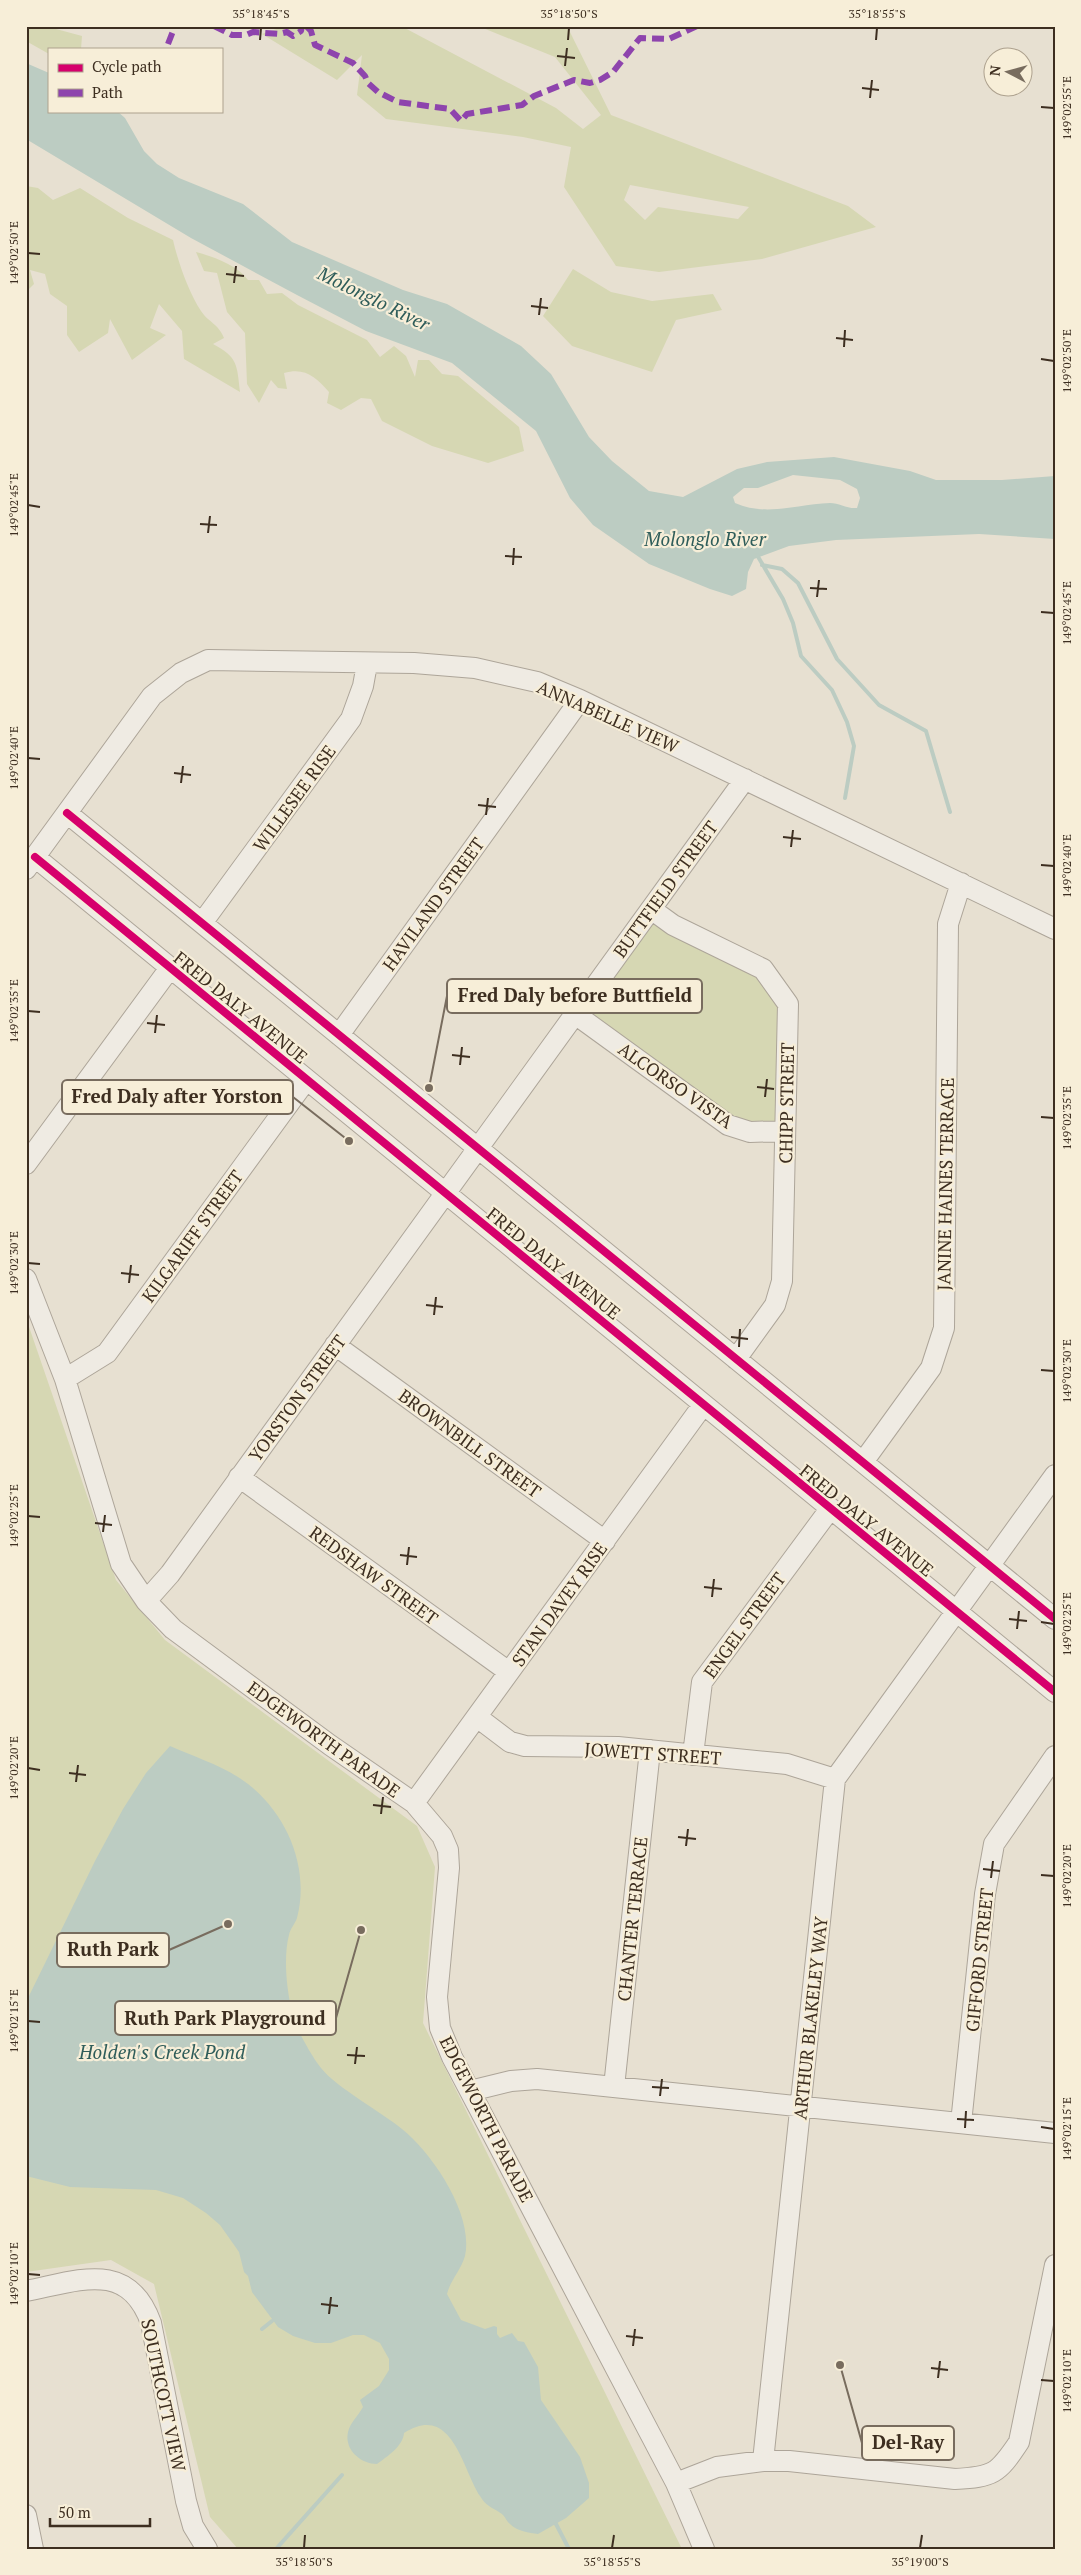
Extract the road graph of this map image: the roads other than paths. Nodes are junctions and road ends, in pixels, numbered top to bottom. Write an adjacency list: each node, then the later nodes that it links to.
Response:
1 (367, 664): 2 (street, ANNABELLE VIEW); 4 (street, ANNABELLE VIEW); 8 (street, WILLESEE RISE)
2 (580, 700): 3 (street, ANNABELLE VIEW); 12 (street, HAVILAND STREET)
3 (744, 779): 6 (street, ANNABELLE VIEW); 7 (street, BUTTFIELD STREET)
4 (67, 813): 5 (street, ANNABELLE VIEW); 8 (street)
5 (30, 863): 10 (street, FRED DALY AVENUE)
6 (961, 883): 9 (street, ANNABELLE VIEW); 23 (street, JANINE HAINES TERRACE)
7 (651, 909): 11 (street, BUTTFIELD STREET); 14 (street, CHIPP STREET)
8 (202, 923): 12 (street)
9 (1055, 929)
10 (170, 968): 13 (street, FRED DALY AVENUE); 16 (street)
11 (575, 1014): 14 (street, ALCORSO VISTA); 15 (street, BUTTFIELD STREET)
12 (339, 1035): 15 (street)
13 (306, 1080): 17 (street, FRED DALY AVENUE); 21 (street, KILGARIFF STREET)
14 (785, 1131): 20 (street, CHIPP STREET)
15 (478, 1148): 17 (street, BUTTFIELD STREET); 20 (street)
16 (26, 1164)
17 (445, 1193): 19 (street, YORSTON STREET); 22 (street, FRED DALY AVENUE)
18 (26, 1278): 21 (street, EDGEWORTH PARADE)
19 (335, 1345): 25 (street, YORSTON STREET); 27 (street, BROWNBILL STREET)
20 (736, 1359): 23 (street)
21 (65, 1379): 29 (street, EDGEWORTH PARADE)
22 (703, 1405): 26 (street, FRED DALY AVENUE); 27 (street, STAN DAVEY RISE)
23 (863, 1462): 28 (street)
24 (1055, 1475): 28 (street)
25 (239, 1478): 29 (street, YORSTON STREET); 32 (street, REDSHAW STREET)
26 (830, 1509): 30 (street, FRED DALY AVENUE); 36 (street, ENGEL STREET)
27 (605, 1541): 32 (street, STAN DAVEY RISE)
28 (990, 1566): 30 (street); 31 (street)
29 (146, 1601): 39 (street, EDGEWORTH PARADE)
30 (956, 1612): 33 (street, FRED DALY AVENUE); 38 (street)
31 (1055, 1619)
32 (509, 1672): 34 (street, STAN DAVEY RISE)
33 (1055, 1692)
34 (477, 1717): 35 (street, JOWETT STREET); 39 (street, STAN DAVEY RISE)
35 (650, 1750): 36 (street, JOWETT STREET); 40 (street, CHANTER TERRACE)
36 (693, 1755): 38 (street, JOWETT STREET)
37 (1055, 1756): 43 (street, GIFFORD STREET)
38 (835, 1779): 42 (street, ARTHUR BLAKELEY WAY)
39 (414, 1803): 41 (street, EDGEWORTH PARADE)
40 (614, 2087): 41 (street); 42 (street)
41 (470, 2091): 48 (street, EDGEWORTH PARADE)
42 (801, 2107): 43 (street); 47 (street, ARTHUR BLAKELEY WAY)
43 (961, 2123): 44 (street)
44 (1055, 2133)
45 (1055, 2265): 47 (street)
46 (26, 2290): 51 (street, SOUTHCOTT VIEW)
47 (763, 2461): 48 (street)
48 (676, 2483): 52 (street, EDGEWORTH PARADE)
49 (26, 2515): 50 (street)
50 (33, 2549)
51 (206, 2549)
52 (704, 2549)

